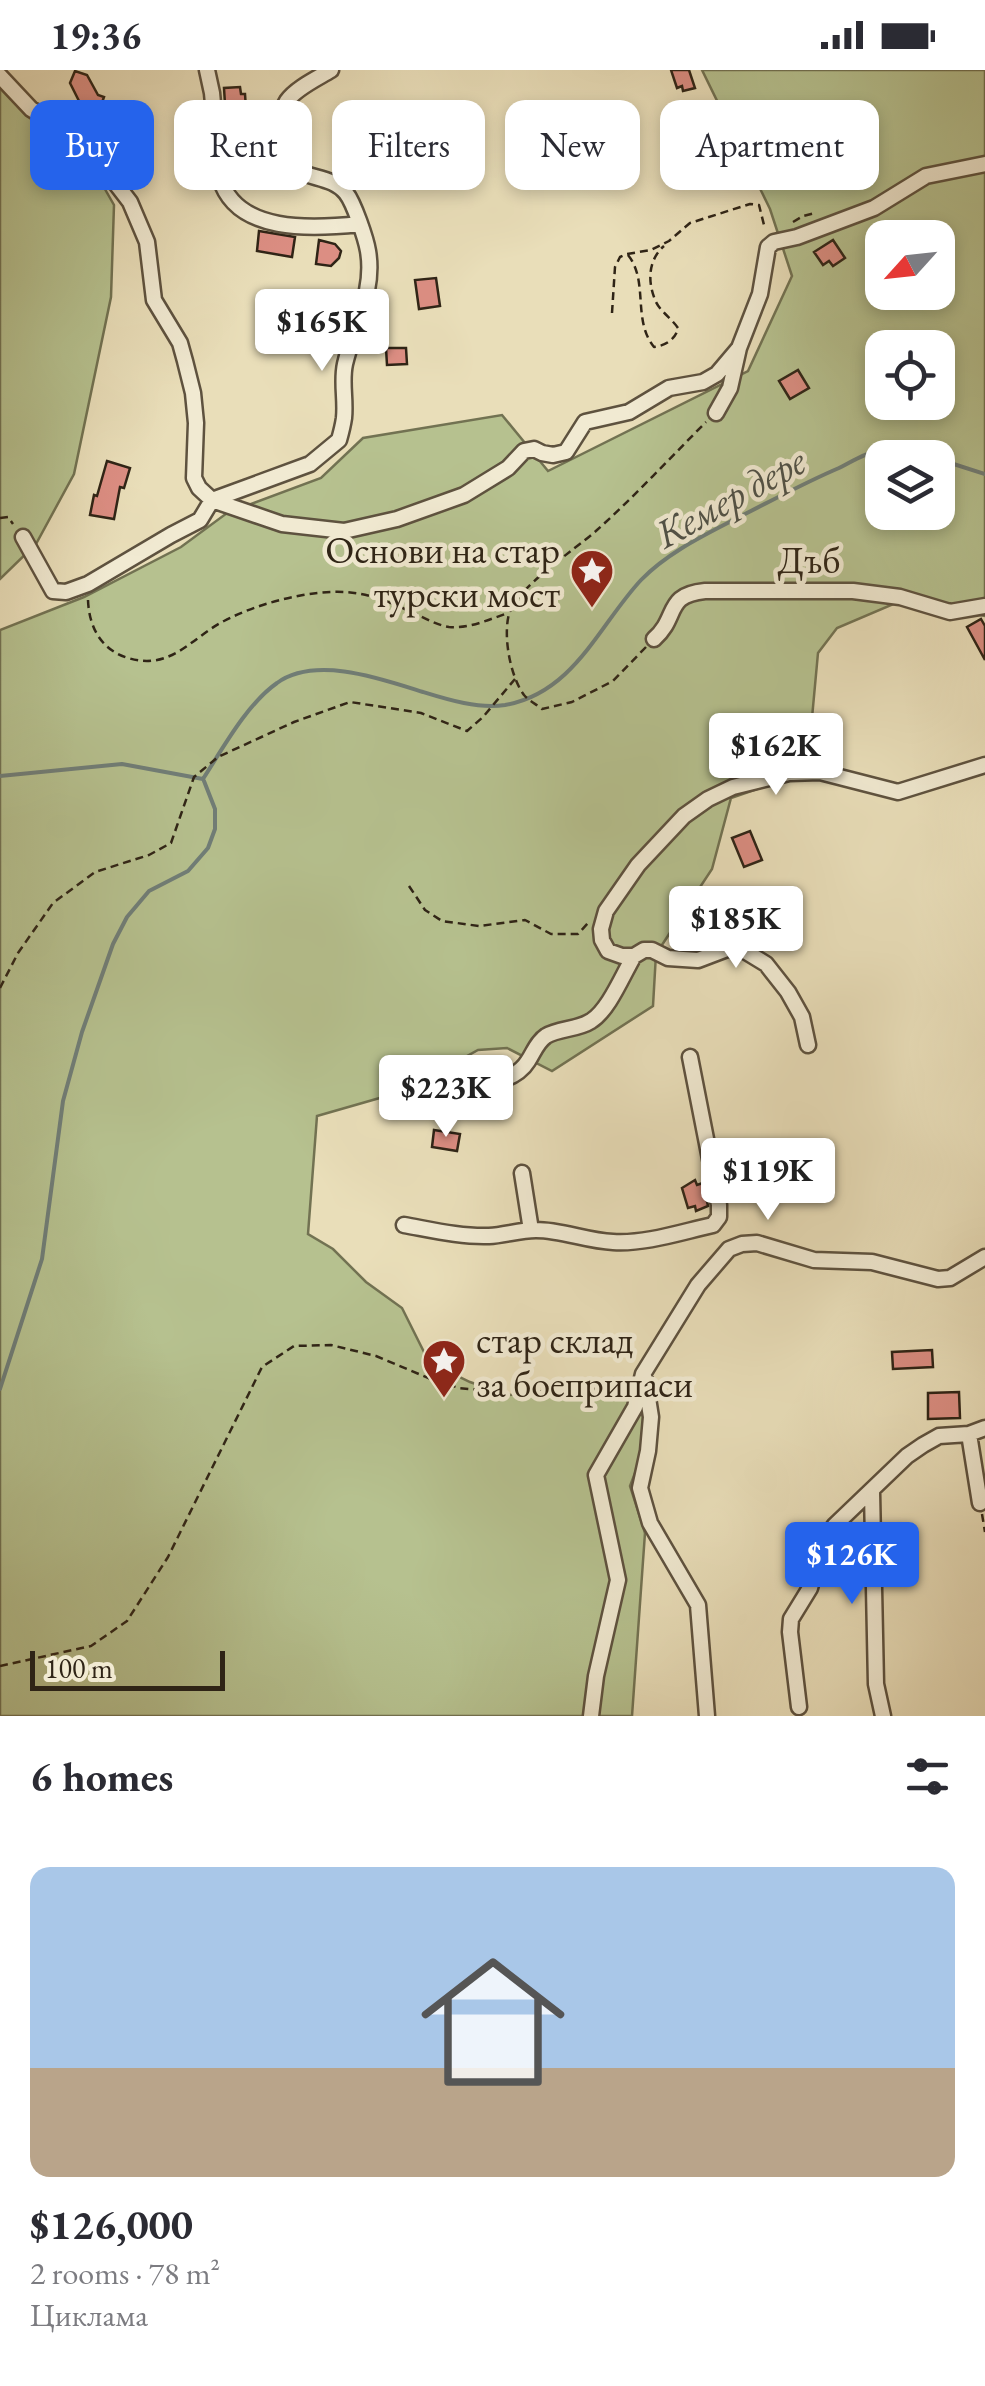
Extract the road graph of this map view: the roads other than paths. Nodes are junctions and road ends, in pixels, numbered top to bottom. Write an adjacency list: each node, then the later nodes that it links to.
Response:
1 (208, 70): 5 (street)
2 (331, 70): 5 (street)
3 (0, 76): 8 (street)
4 (985, 164): 6 (street)
5 (360, 224): 8 (street)
6 (739, 348): 7 (street); 8 (street)
7 (716, 412)
8 (212, 500): 9 (street)
9 (23, 537)
10 (985, 606): 11 (street, Дъб)
11 (654, 639)
12 (985, 765): 13 (street)
13 (634, 956): 14 (street); 16 (street)
14 (808, 1045)
15 (690, 1057): 19 (street)
16 (472, 1087)
17 (522, 1173): 20 (street)
18 (404, 1225): 20 (street)
19 (713, 1225): 20 (street); 21 (street)
20 (531, 1230)
21 (729, 1250): 22 (street); 23 (street)
22 (985, 1257)
23 (643, 1374): 29 (street); 30 (street)
24 (985, 1428): 25 (street)
25 (969, 1434): 26 (street); 27 (street)
26 (872, 1492): 28 (street); 31 (street)
27 (980, 1503)
28 (800, 1707)
29 (591, 1716)
30 (707, 1716)
31 (882, 1716)

